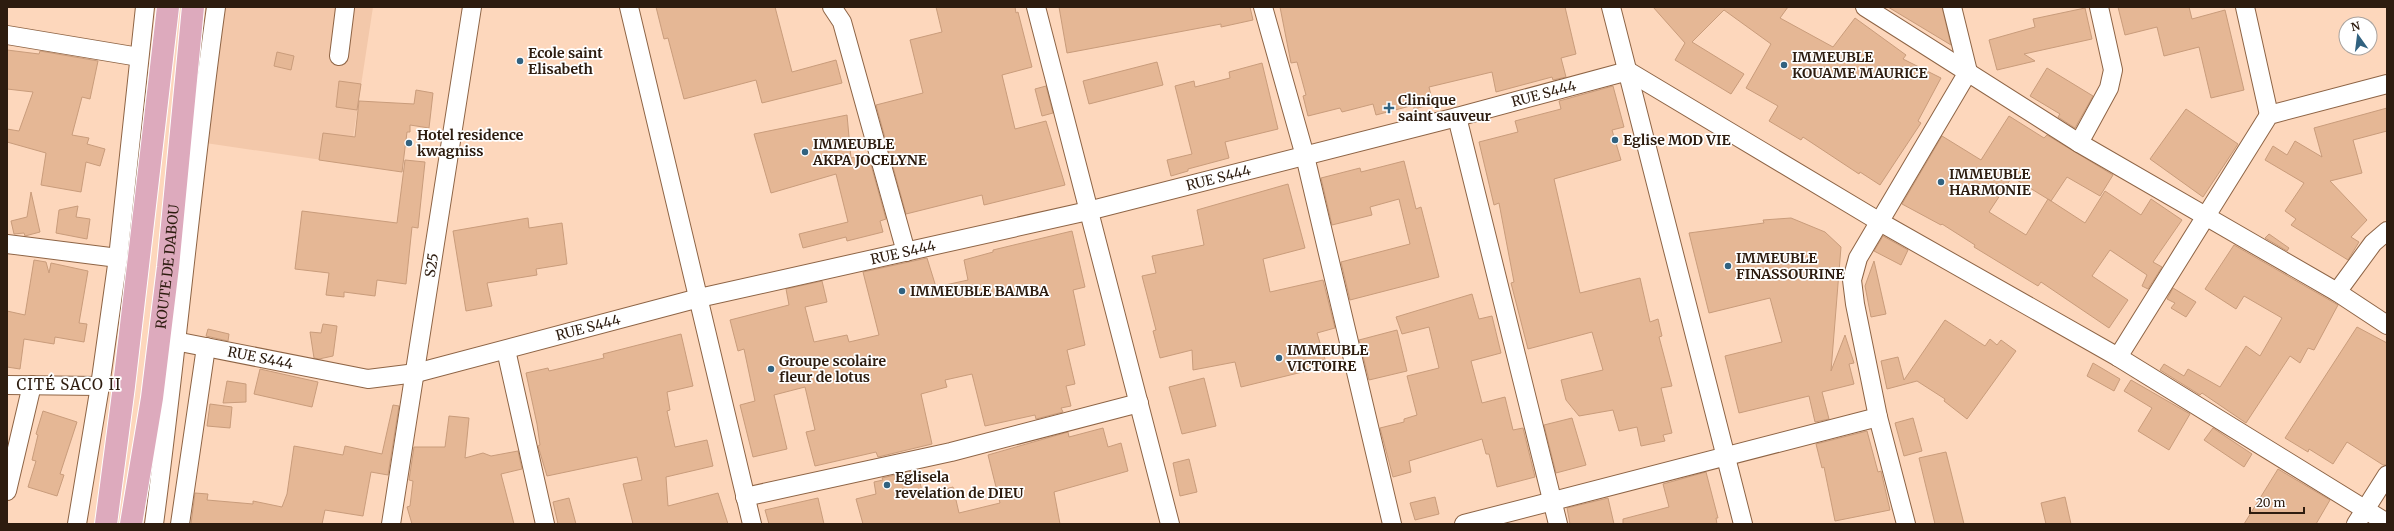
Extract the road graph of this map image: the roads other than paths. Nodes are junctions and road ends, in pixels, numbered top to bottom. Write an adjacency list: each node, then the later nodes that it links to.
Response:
1 (145, 7): 18 (street)
2 (168, 7): 54 (main road, ROUTE DE DABOU)
3 (193, 7): 55 (main road, ROUTE DE DABOU)
4 (216, 7): 36 (street)
5 (472, 7): 40 (street, S25)
6 (629, 7): 34 (street)
7 (832, 7): 31 (street)
8 (1036, 7): 26 (street)
9 (1263, 7): 25 (street)
10 (1611, 7): 19 (street)
11 (1865, 7): 20 (street)
12 (1952, 7): 20 (street)
13 (2099, 7): 24 (street)
14 (2245, 7): 22 (street)
15 (345, 8): 17 (street)
16 (7, 35): 18 (street)
17 (339, 56)
18 (139, 57): 32 (street)
19 (1628, 71): 23 (street, RUE S444); 28 (street); 46 (street)
20 (1968, 72): 24 (street); 28 (street)
21 (2387, 84): 22 (street)
22 (2269, 115): 27 (street)
23 (1457, 118): 25 (street, RUE S444); 50 (street)
24 (2079, 143): 27 (street)
25 (1305, 156): 26 (street, RUE S444); 62 (street)
26 (1088, 211): 31 (street, RUE S444); 44 (street)
27 (2207, 216): 33 (street); 39 (street)
28 (1880, 222): 39 (street); 45 (street)
29 (2387, 231): 33 (street)
30 (7, 244): 32 (street)
31 (906, 252): 34 (street, RUE S444)
32 (118, 258): 43 (street)
33 (2337, 292): 35 (street)
34 (699, 298): 38 (street, RUE S444); 49 (street)
35 (2387, 325)
36 (175, 341): 37 (street, RUE S444); 56 (street)
37 (206, 347): 40 (street, RUE S444); 57 (street)
38 (506, 350): 40 (street, RUE S444); 59 (street)
39 (2118, 357): 51 (street)
40 (416, 373): 58 (street, S25)
41 (7, 385): 42 (street)
42 (32, 385): 43 (street); 48 (street)
43 (100, 386): 53 (street)
44 (1140, 403): 49 (street); 61 (street)
45 (1878, 417): 46 (street); 66 (street)
46 (1726, 456): 50 (street); 65 (street)
47 (2387, 475): 51 (street)
48 (7, 490)
49 (745, 497): 60 (street)
50 (1552, 501): 63 (street); 64 (street)
51 (2361, 517): 52 (street)
52 (2387, 523)
53 (77, 524)
54 (106, 524)
55 (131, 524)
56 (154, 524)
57 (180, 524)
58 (391, 524)
59 (545, 524)
60 (752, 524)
61 (1170, 524)
62 (1392, 524)
63 (1464, 524)
64 (1558, 524)
65 (1743, 524)
66 (1906, 524)

